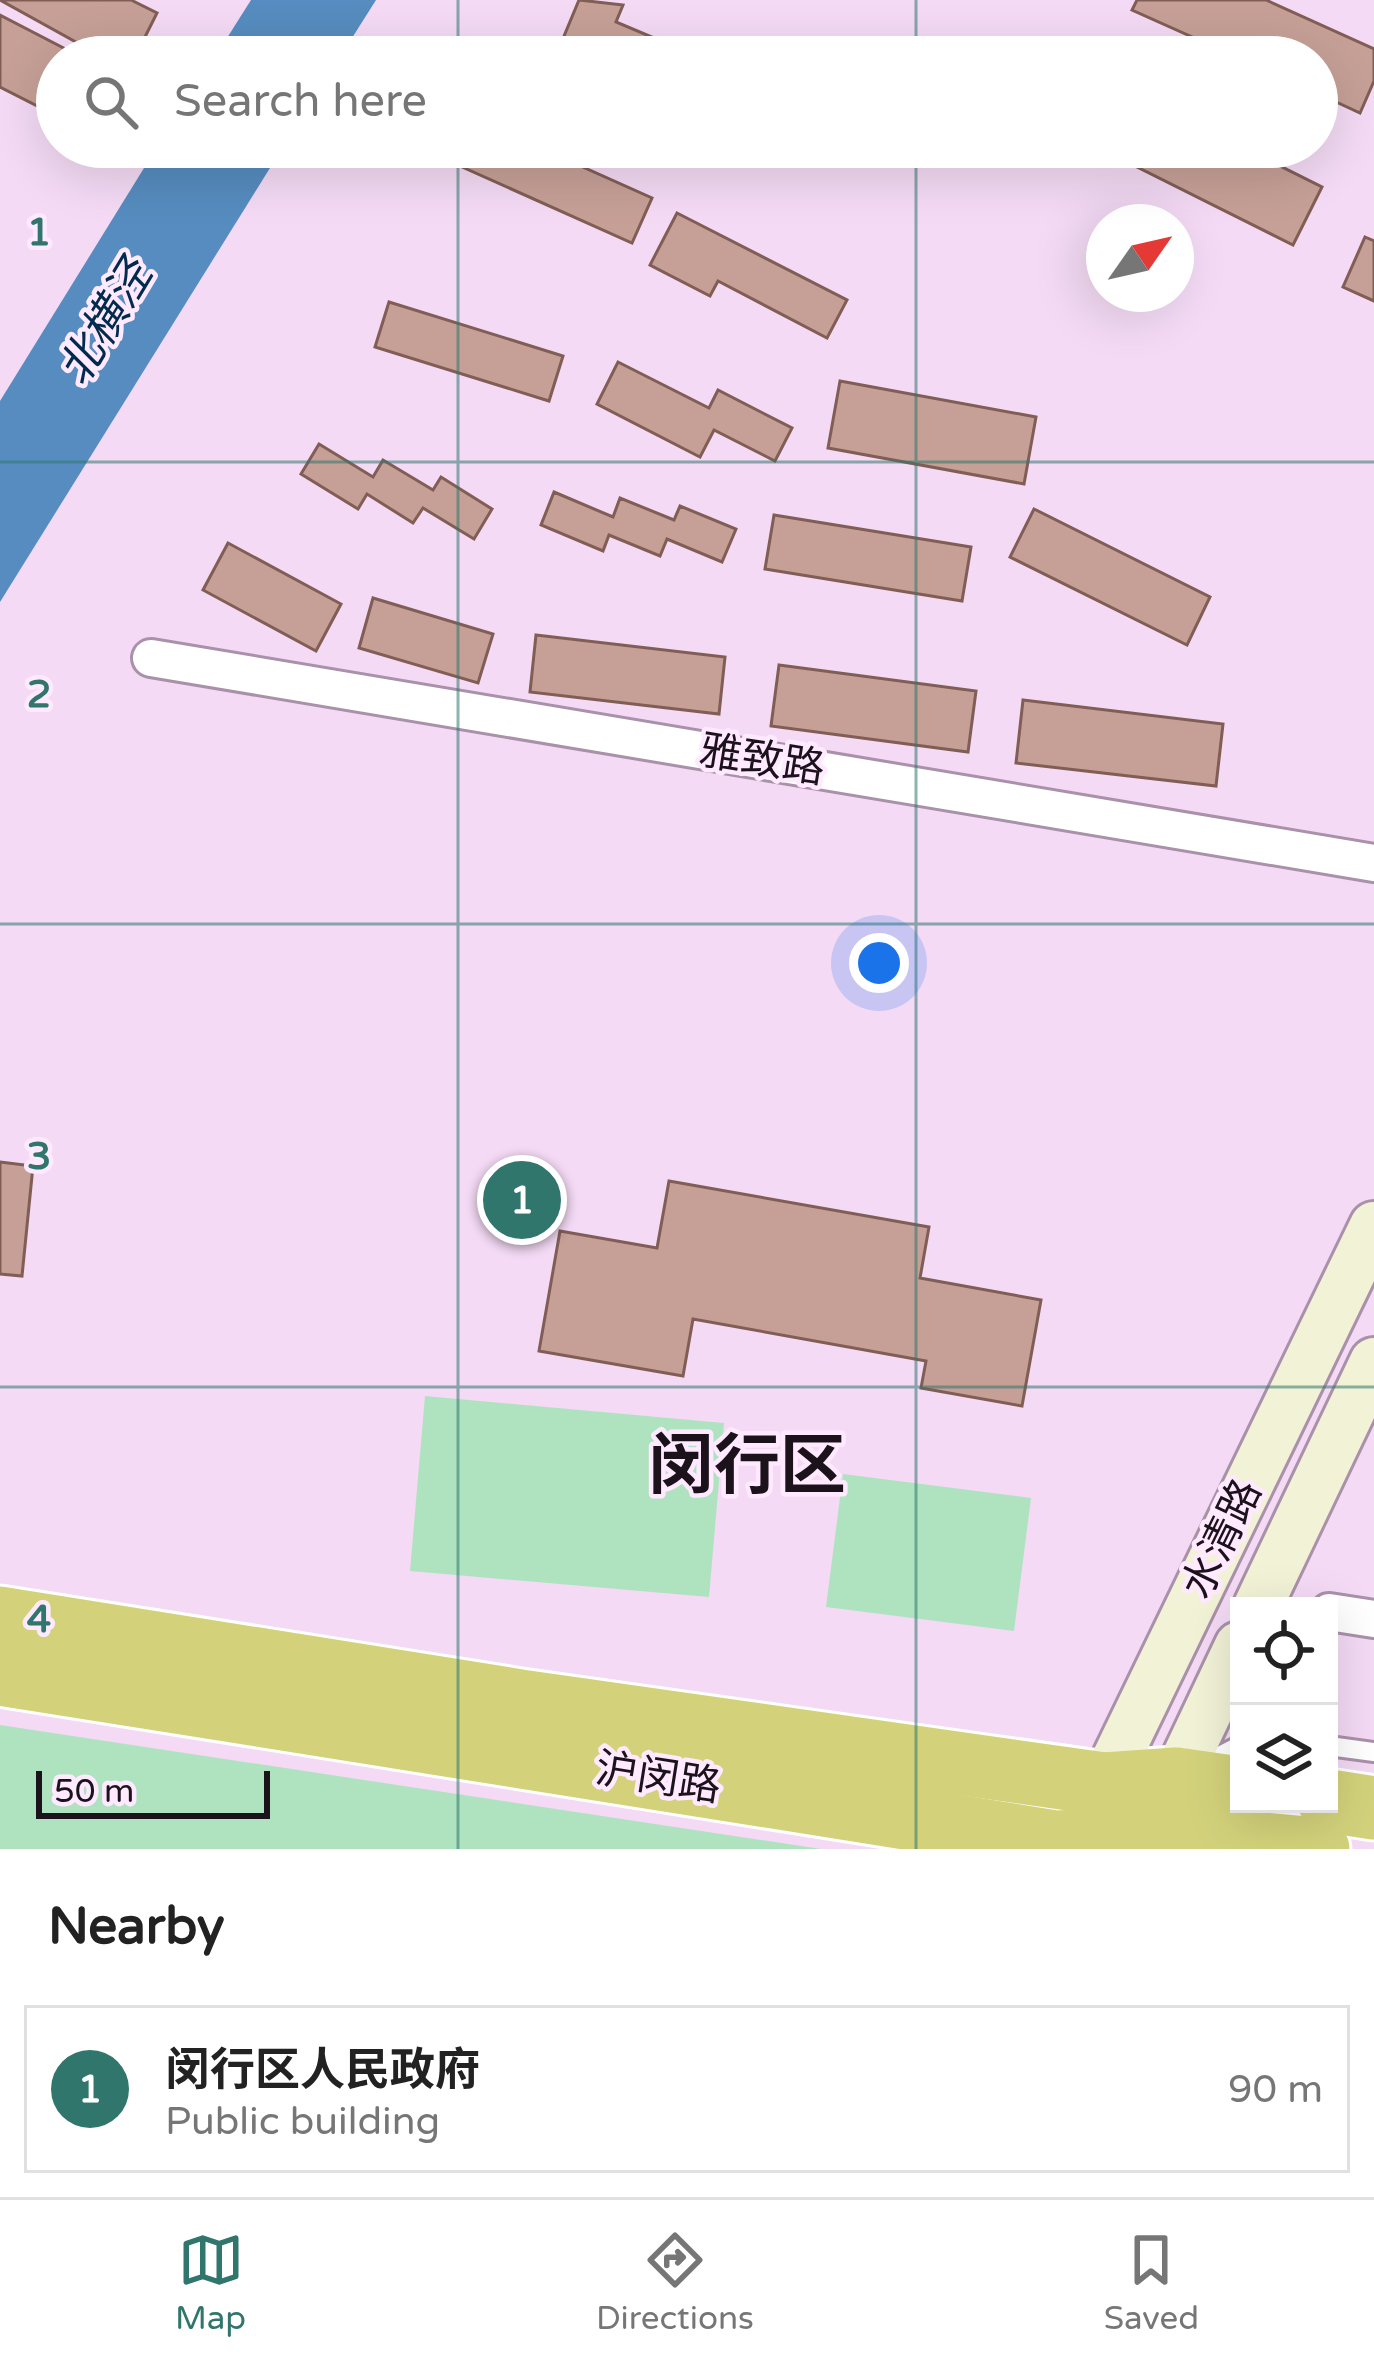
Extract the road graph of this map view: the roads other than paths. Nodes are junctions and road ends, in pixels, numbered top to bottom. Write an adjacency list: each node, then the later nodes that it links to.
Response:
1 (151, 658): 2 (street, 雅致路)
2 (1374, 862)
3 (1374, 1226): 14 (main road, 水清路)
4 (1374, 1362): 5 (main road, 水清路)
5 (1272, 1597)
6 (1338, 1613): 8 (street)
7 (0, 1618): 14 (highway, 沪闵路)
8 (1374, 1619)
9 (0, 1674): 18 (highway, 沪闵路)
10 (1230, 1684): 19 (main road, 水清路)
11 (1338, 1747): 12 (lane)
12 (1374, 1752)
13 (1230, 1763): 19 (lane)
14 (1104, 1784): 19 (highway, 沪闵路); 20 (main road, 水清路)
15 (1230, 1796): 19 (highway, 沪闵路)
16 (1338, 1802): 17 (highway)
17 (1374, 1808)
18 (850, 1828): 20 (highway, 沪闵路)
19 (1196, 1828): 20 (highway, 沪闵路); 21 (highway, 沪闵路)
20 (1053, 1846)
21 (1318, 1849)

